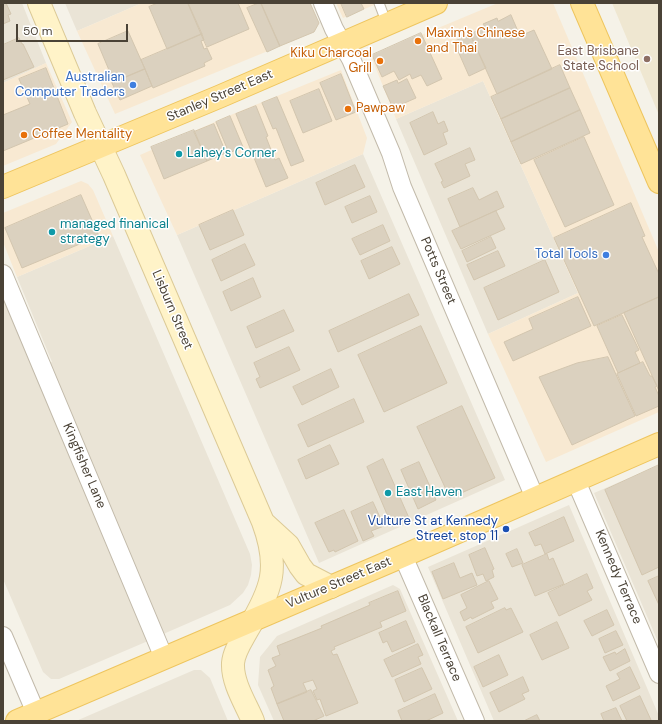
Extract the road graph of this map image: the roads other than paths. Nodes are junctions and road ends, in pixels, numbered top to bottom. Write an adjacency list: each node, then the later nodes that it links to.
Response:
1 (40, 3): 8 (main road, Lisburn Street)
2 (322, 3): 7 (street, Potts Street)
3 (379, 3): 6 (lane)
4 (436, 3): 6 (main road, Stanley Street East)
5 (582, 3): 9 (main road)
6 (388, 24): 7 (main road, Stanley Street East)
7 (342, 43): 8 (main road, Stanley Street East); 14 (street, Potts Street)
8 (101, 146): 10 (main road, Stanley Street East); 15 (main road, Lisburn Street)
9 (659, 182)
10 (3, 187)
11 (3, 274): 20 (street, Kingfisher Lane)
12 (659, 444): 13 (main road, Vulture Street East)
13 (576, 481): 14 (main road, Vulture Street East); 21 (street, Kennedy Terrace)
14 (535, 498): 16 (main road, Vulture Street East)
15 (263, 522): 17 (main road); 18 (main road, Lisburn Street)
16 (403, 556): 17 (main road, Vulture Street East); 24 (street, Blackall Terrace)
17 (331, 586): 18 (main road, Vulture Street East)
18 (254, 620): 20 (main road, Vulture Street East); 23 (main road, Lisburn Street)
19 (3, 636): 22 (street)
20 (164, 658): 22 (main road, Vulture Street East)
21 (659, 674)
22 (27, 717)
23 (253, 721)
24 (475, 721)

